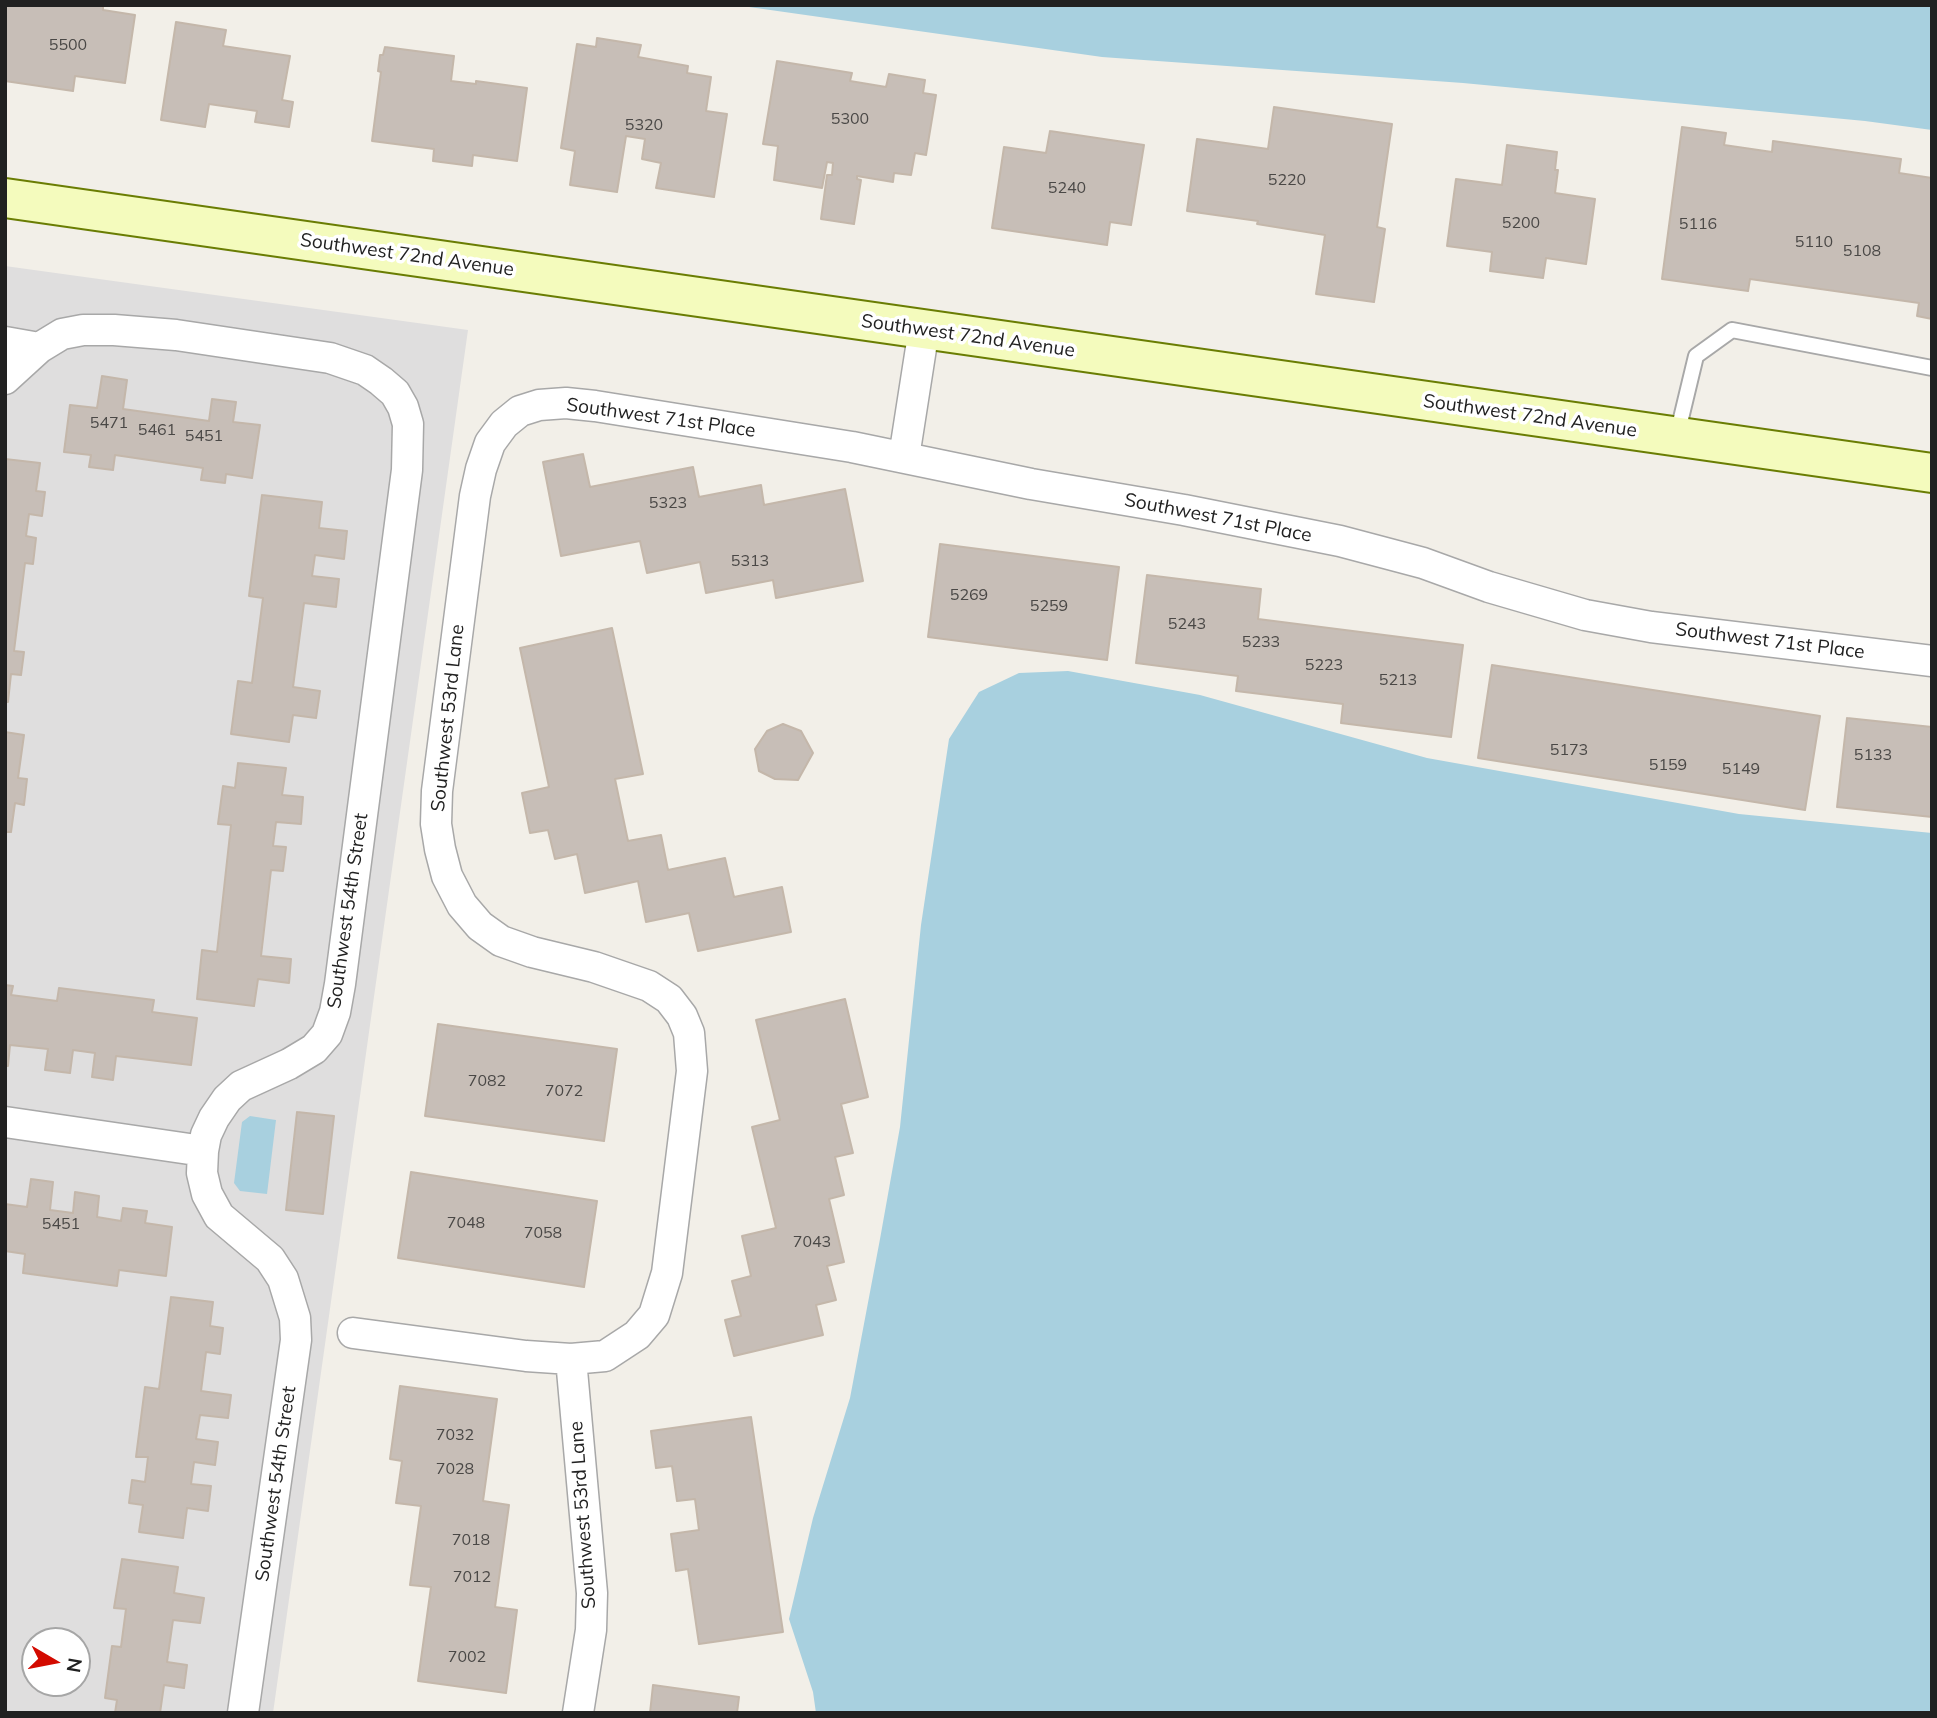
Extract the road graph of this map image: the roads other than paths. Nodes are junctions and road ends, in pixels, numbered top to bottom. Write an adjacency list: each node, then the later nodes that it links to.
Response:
1 (5, 198): 2 (street, Southwest 72nd Avenue)
2 (924, 329): 8 (street, Southwest 72nd Avenue); 9 (street)
3 (5, 342): 4 (street)
4 (39, 348): 6 (street); 13 (street, Southwest 54th Street)
5 (1932, 368): 8 (lane)
6 (5, 379)
7 (504, 424): 9 (street, Southwest 71st Place); 15 (street, Southwest 53rd Lane)
8 (1676, 437): 10 (street, Southwest 72nd Avenue)
9 (904, 457): 11 (street, Southwest 71st Place)
10 (1932, 473)
11 (1932, 661)
12 (5, 1122): 13 (street)
13 (204, 1151): 16 (street, Southwest 54th Street)
14 (353, 1333): 15 (street, Southwest 53rd Lane)
15 (571, 1359): 17 (street, Southwest 53rd Lane)
16 (243, 1713)
17 (578, 1713)

